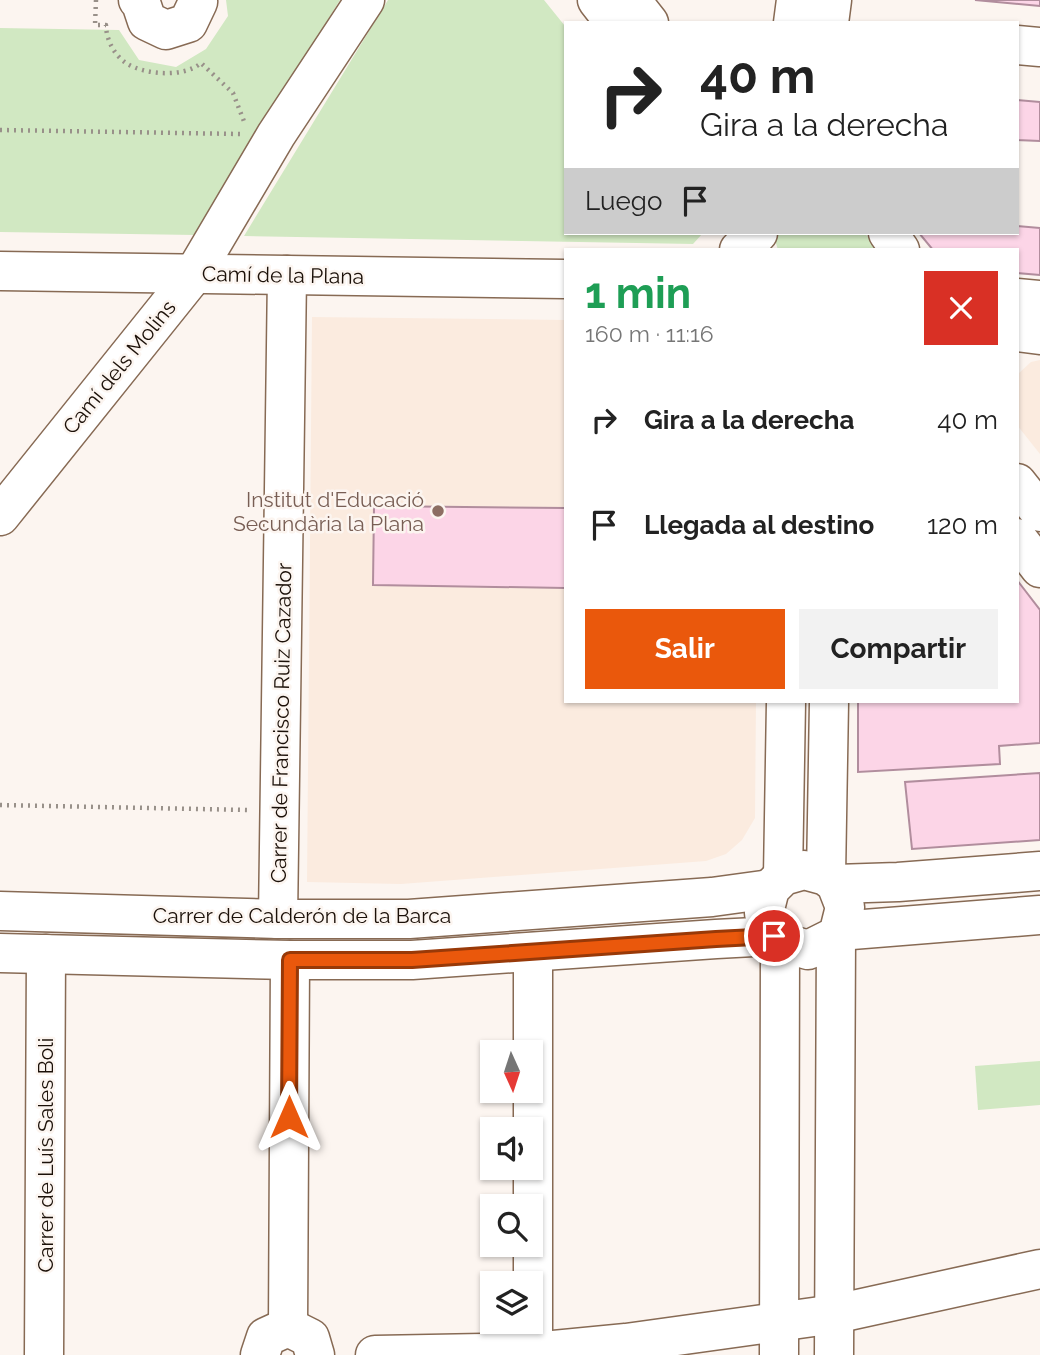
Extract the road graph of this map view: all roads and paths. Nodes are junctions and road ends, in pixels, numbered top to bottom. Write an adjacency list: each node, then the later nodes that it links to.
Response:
1 (96, 0): 15 (path)
2 (139, 0): 3 (street)
3 (197, 0)
4 (365, 0): 19 (street, Camí dels Molins)
5 (597, 0): 9 (street)
6 (631, 0): 10 (street)
7 (796, 0): 11 (street)
8 (832, 0): 12 (street)
9 (613, 21)
10 (647, 21)
11 (793, 21)
12 (830, 21)
13 (1019, 45): 14 (street)
14 (1040, 47)
15 (0, 130)
16 (756, 235): 17 (street)
17 (741, 248)
18 (0, 271): 19 (street, Camí de la Plana)
19 (194, 274): 20 (street, Camí de la Plana); 28 (street, Camí dels Molins)
20 (287, 275): 21 (street, Camí de la Plana); 34 (street, Carrer de Francisco Ruiz Cazador)
21 (564, 279)
22 (1019, 298): 23 (street)
23 (1040, 300)
24 (1019, 332): 25 (street)
25 (1040, 335)
26 (1019, 486): 27 (street)
27 (1040, 512)
28 (0, 516)
29 (1019, 541): 30 (street)
30 (1040, 568)
31 (786, 703): 37 (street)
32 (829, 703): 36 (street)
33 (0, 805): 34 (path)
34 (279, 811): 40 (street, Carrer de Francisco Ruiz Cazador)
35 (1040, 871): 36 (street)
36 (831, 880): 37 (street); 41 (street)
37 (776, 882): 40 (street, Carrer de Calderón de la Barca); 42 (street)
38 (0, 911): 40 (street, Carrer de Calderón de la Barca)
39 (1040, 915): 41 (street)
40 (278, 919)
41 (837, 933): 42 (street); 48 (street)
42 (776, 938): 43 (street, Carrer de Calderón de la Barca); 50 (street)
43 (533, 952): 46 (street, Carrer de Calderón de la Barca); 51 (street)
44 (0, 953): 45 (street, Carrer de Calderón de la Barca)
45 (46, 954): 46 (street, Carrer de Calderón de la Barca); 52 (street, Carrer de Luís Sales Boli)
46 (290, 960): 49 (street)
47 (1040, 1269): 48 (street)
48 (835, 1314): 50 (street); 56 (street)
49 (288, 1327): 53 (street); 54 (street)
50 (779, 1339): 51 (street)
51 (533, 1353): 55 (street)
52 (44, 1355)
53 (260, 1355)
54 (315, 1355)
55 (375, 1355)
56 (834, 1355)

